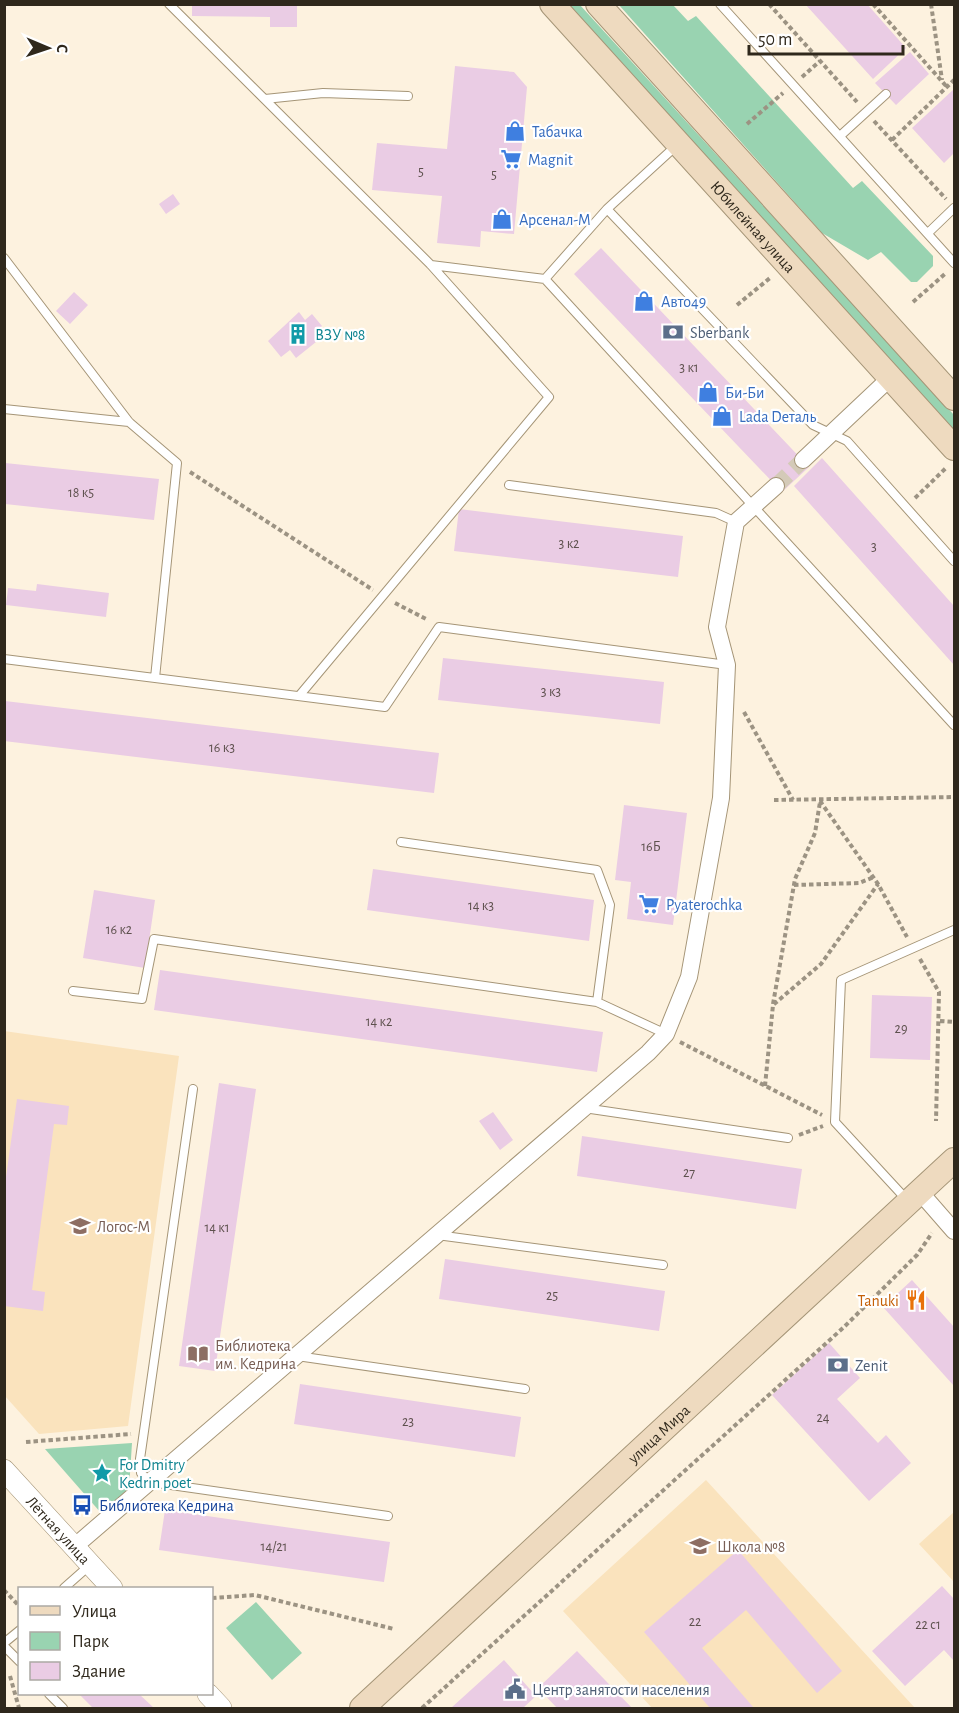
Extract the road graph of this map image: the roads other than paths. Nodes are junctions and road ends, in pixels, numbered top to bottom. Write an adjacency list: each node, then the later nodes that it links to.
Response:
1 (169, 4): 7 (lane)
2 (552, 4): 9 (main road, Юбилейная улица)
3 (598, 4): 18 (main road)
4 (720, 4): 8 (lane)
5 (886, 94): 8 (lane)
6 (408, 96): 7 (lane)
7 (265, 99): 14 (lane)
8 (840, 136): 12 (lane)
9 (678, 144): 11 (lane); 17 (main road, Юбилейная улица)
10 (954, 208): 12 (lane)
11 (607, 209): 16 (lane); 21 (lane)
12 (928, 233): 15 (lane)
13 (4, 258): 20 (lane)
14 (431, 265): 16 (lane); 32 (lane)
15 (954, 265)
16 (545, 279): 26 (lane)
17 (890, 378): 21 (street); 22 (main road, Юбилейная улица)
18 (954, 398)
19 (4, 409): 20 (lane)
20 (129, 422): 31 (lane)
21 (831, 434): 23 (street); 28 (lane)
22 (954, 448)
23 (803, 460)
24 (509, 485): 27 (lane)
25 (776, 486): 26 (street)
26 (754, 506): 27 (street); 33 (lane)
27 (736, 522): 30 (street)
28 (954, 561)
29 (4, 659): 31 (lane)
30 (727, 665): 32 (lane); 38 (street)
31 (154, 678): 32 (lane)
32 (299, 696)
33 (954, 724)
34 (401, 842): 37 (lane)
35 (954, 930): 43 (lane)
36 (73, 990): 37 (lane)
37 (597, 1002): 38 (lane)
38 (666, 1034): 40 (street)
39 (192, 1089): 50 (lane)
40 (584, 1108): 41 (lane); 45 (street)
41 (788, 1138)
42 (954, 1160): 43 (main road, улица Мира)
43 (914, 1197): 44 (street); 63 (main road, улица Мира)
44 (954, 1231)
45 (436, 1235): 46 (lane); 47 (street)
46 (663, 1265)
47 (296, 1356): 48 (lane); 50 (street)
48 (525, 1389)
49 (4, 1470): 52 (street, Лётная улица)
50 (150, 1482): 51 (lane); 52 (street)
51 (388, 1516)
52 (74, 1547): 53 (street, Лётная улица)
53 (90, 1564): 54 (lane); 55 (street, Лётная улица)
54 (65, 1587)
55 (111, 1587)
56 (18, 1632): 57 (lane)
57 (4, 1645): 58 (lane)
58 (18, 1660)
59 (50, 1695): 61 (lane)
60 (209, 1695): 62 (street)
61 (63, 1708)
62 (221, 1708)
63 (362, 1708)

